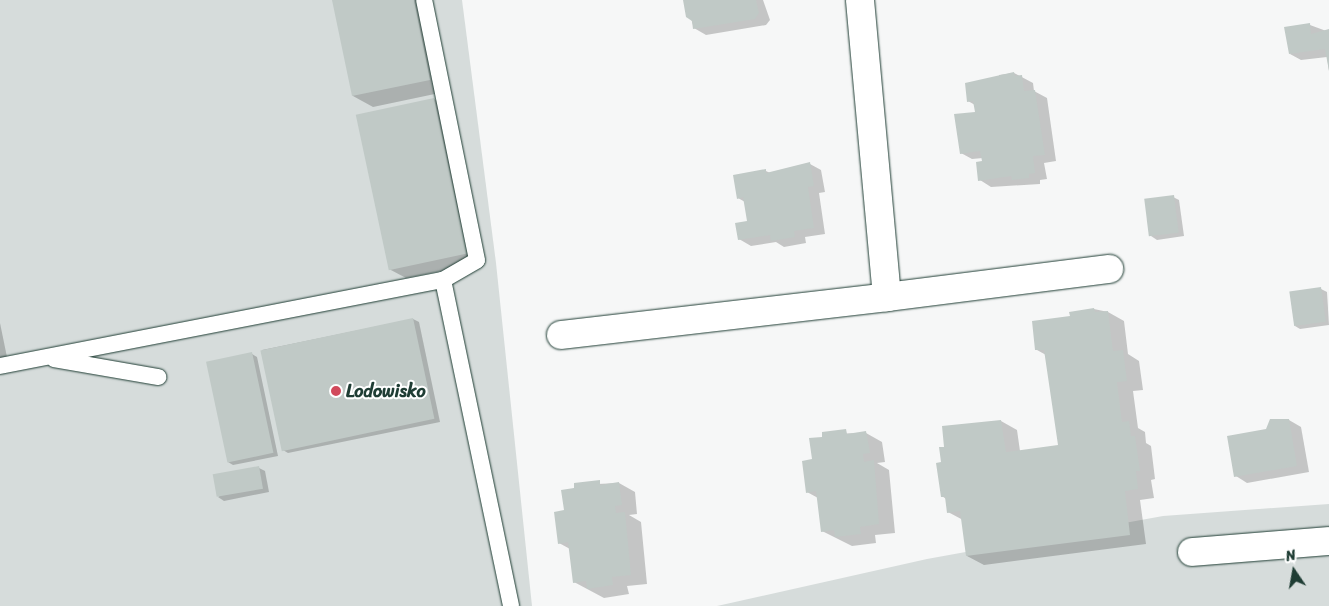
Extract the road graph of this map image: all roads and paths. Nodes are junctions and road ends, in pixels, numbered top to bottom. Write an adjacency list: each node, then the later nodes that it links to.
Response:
1 (424, 0): 4 (lane)
2 (860, 0): 5 (street)
3 (1109, 269): 5 (street)
4 (443, 280): 7 (lane); 12 (lane)
5 (887, 297): 6 (street)
6 (561, 335)
7 (44, 358): 8 (lane); 9 (lane)
8 (0, 366)
9 (158, 377)
10 (1329, 541): 11 (street)
11 (1192, 552)
12 (511, 606)

